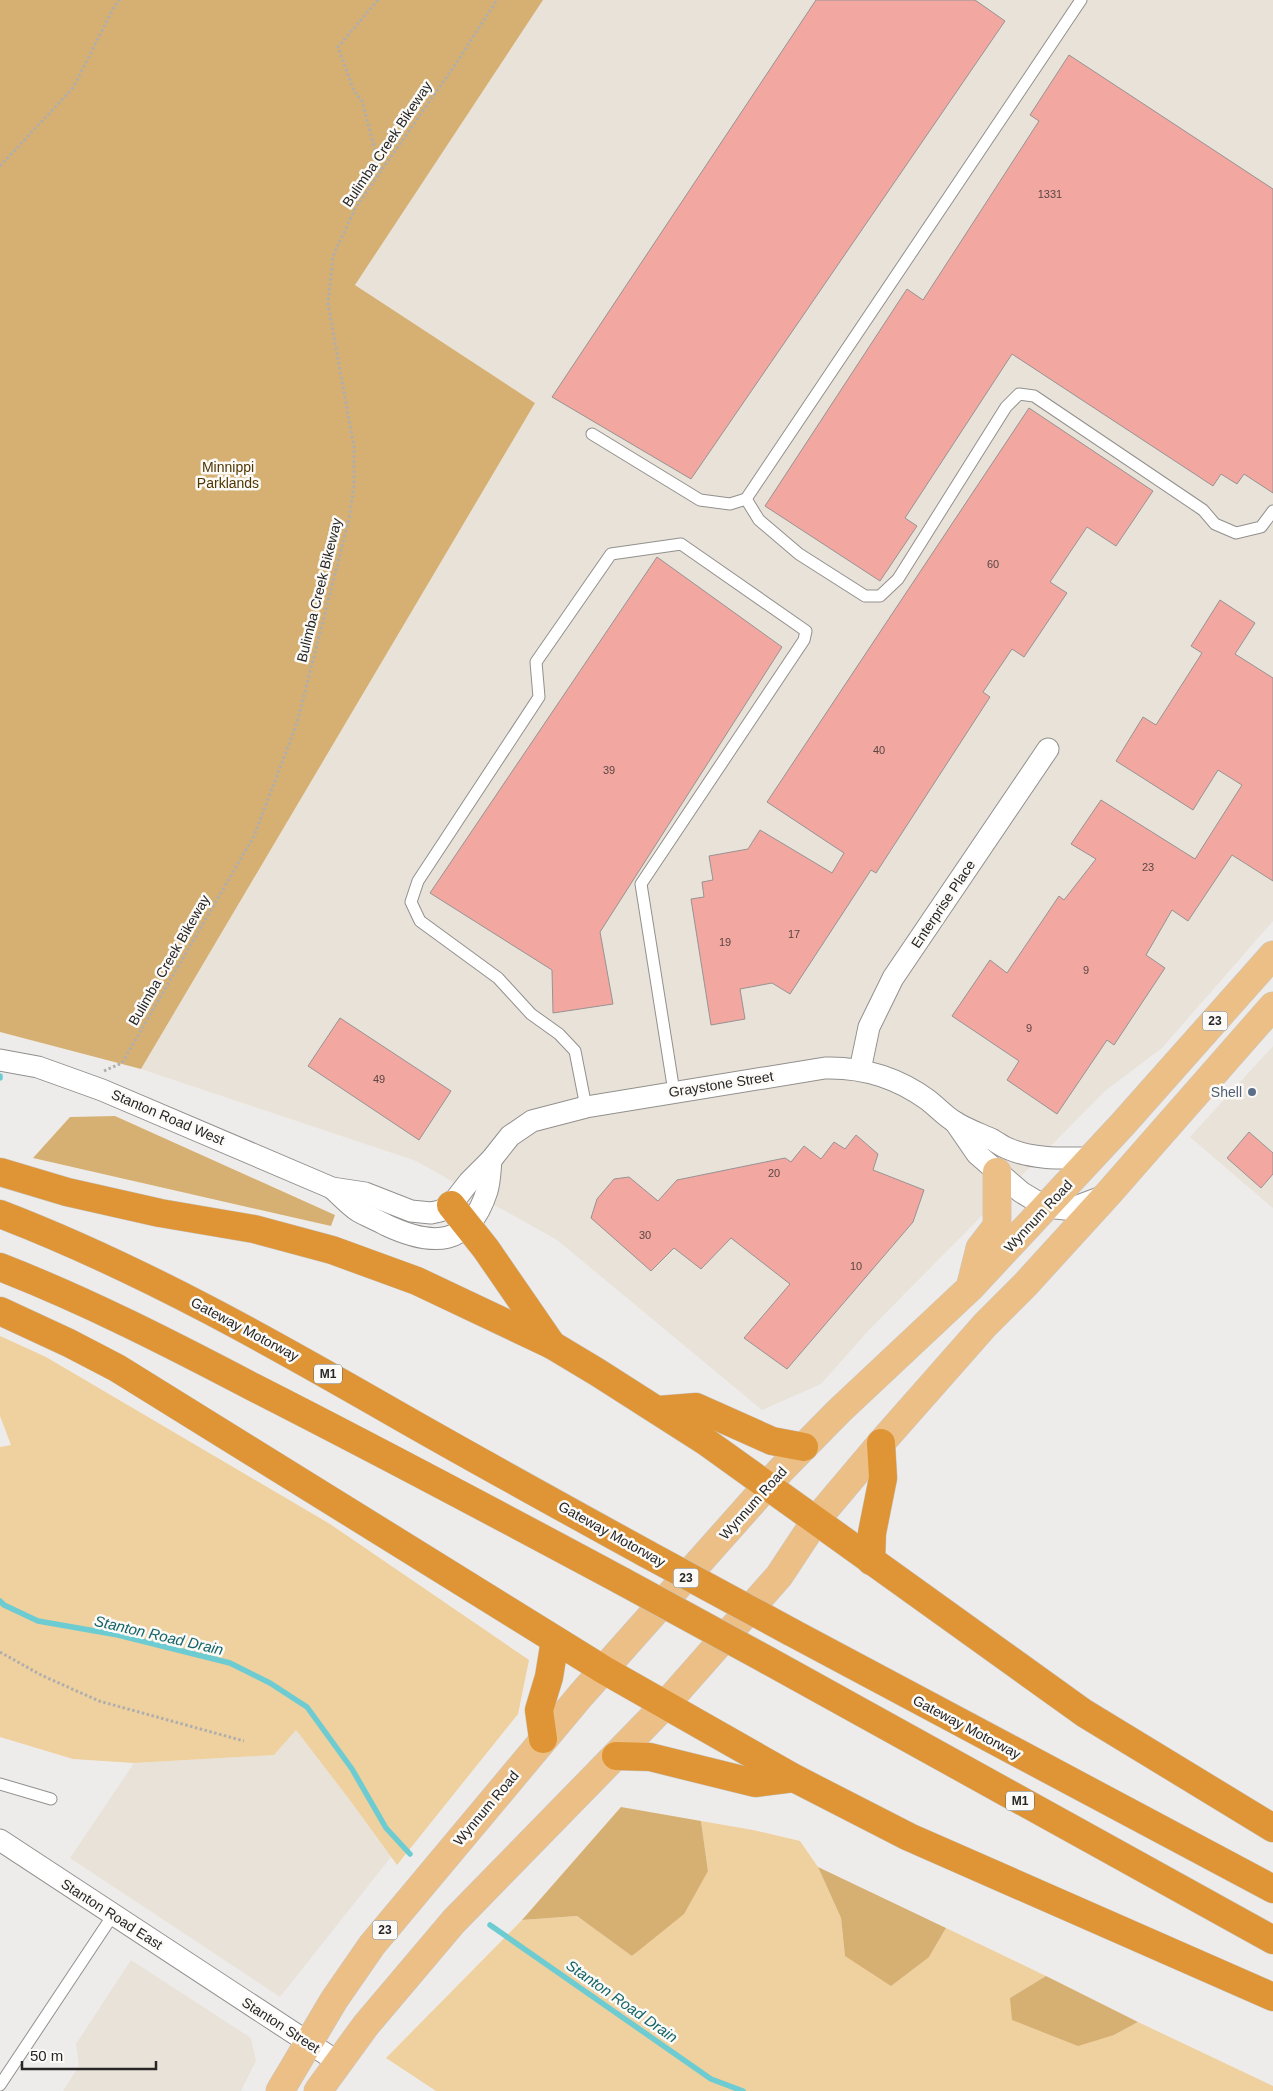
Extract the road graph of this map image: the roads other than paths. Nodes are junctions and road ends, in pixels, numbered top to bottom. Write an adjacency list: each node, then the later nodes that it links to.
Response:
1 (1081, 0): 3 (lane)
2 (592, 434): 3 (lane)
3 (746, 499): 4 (lane)
4 (1273, 511)
5 (1048, 749): 9 (street, Enterprise Place)
6 (1273, 954): 13 (main road, Wynnum Road / 23)
7 (1273, 1006): 17 (main road, 23)
8 (0, 1060): 16 (street, Stanton Road West)
9 (860, 1070): 10 (street, Graystone Street); 12 (street, Graystone Street)
10 (674, 1092): 11 (street, Graystone Street); 11 (lane)
11 (586, 1107): 20 (street, Graystone Street)
12 (955, 1122): 13 (street, Graystone Street); 15 (street, Graystone Street)
13 (1092, 1158): 18 (main road, Wynnum Road / 23)
14 (0, 1172): 24 (highway)
15 (997, 1172): 18 (street, Graystone Street); 22 (main road)
16 (332, 1188): 20 (street, Stanton Road West); 20 (street, Stanton Road West)
17 (1108, 1194): 18 (street, Graystone Street); 26 (main road, 23)
18 (1046, 1207): 22 (main road, Wynnum Road / 23)
19 (0, 1214): 41 (highway, Gateway Motorway / M1, bridge)
20 (460, 1215): 24 (highway)
21 (0, 1268): 43 (highway, M1, bridge)
22 (970, 1288): 27 (main road, Wynnum Road / 23)
23 (0, 1311): 31 (highway)
24 (552, 1345): 25 (highway)
25 (658, 1410): 27 (highway); 28 (highway)
26 (882, 1442): 29 (main road, 23); 30 (highway)
27 (804, 1447): 28 (main road, Wynnum Road / 23)
28 (767, 1486): 29 (highway); 32 (main road, Wynnum Road / 23)
29 (816, 1520): 30 (highway); 33 (main road, 23)
30 (871, 1561): 39 (highway)
31 (555, 1640): 32 (highway); 34 (highway)
32 (604, 1670): 33 (highway); 34 (main road, Wynnum Road / 23)
33 (665, 1705): 35 (main road, 23); 36 (highway)
34 (543, 1739): 46 (main road, Wynnum Road / 23)
35 (616, 1756): 36 (highway); 47 (main road, 23)
36 (794, 1778): 45 (highway)
37 (0, 1784): 38 (lane)
38 (51, 1799)
39 (1273, 1828)
40 (0, 1840): 42 (street, Stanton Road East)
41 (1273, 1890)
42 (114, 1915): 44 (street, Stanton Road East); 48 (lane)
43 (1273, 1940)
44 (224, 1988): 46 (street, Stanton Street)
45 (1273, 1997)
46 (308, 2043): 47 (street, Stanton Street); 49 (main road, Wynnum Road / 23)
47 (338, 2062): 50 (main road, 23)
48 (0, 2085)
49 (280, 2091)
50 (318, 2091)

